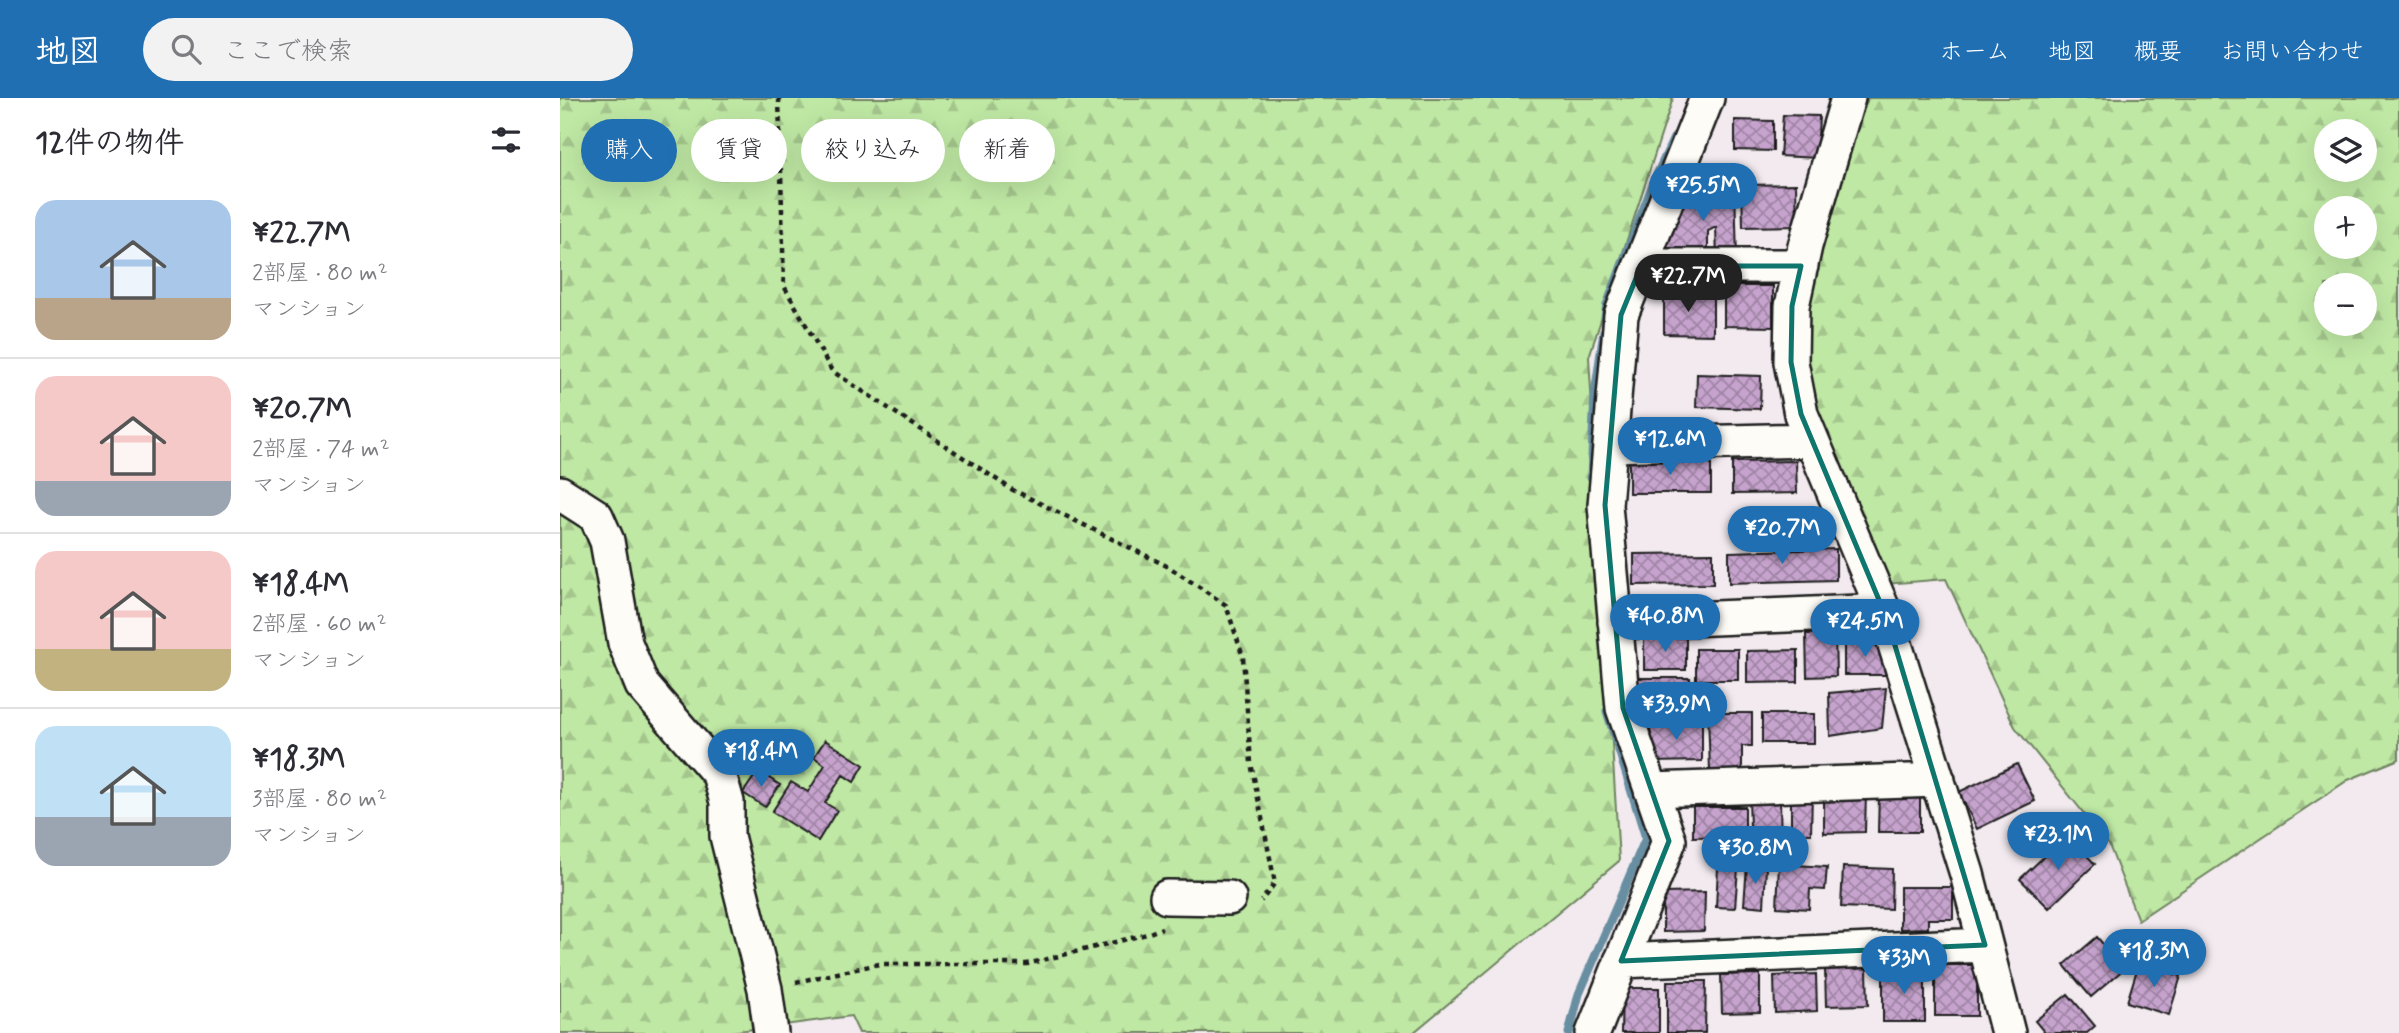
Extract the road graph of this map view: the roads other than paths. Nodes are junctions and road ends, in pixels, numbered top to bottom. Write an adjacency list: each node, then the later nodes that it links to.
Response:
1 (1707, 98): 3 (street)
2 (1848, 98): 4 (street)
3 (1641, 266): 4 (street); 6 (street)
4 (1801, 266): 5 (street)
5 (1812, 440): 6 (street); 8 (street)
6 (1610, 445): 9 (street)
7 (560, 493): 16 (street)
8 (1884, 611): 9 (street); 10 (street)
9 (1615, 622): 11 (street)
10 (1938, 780): 11 (street); 14 (street)
11 (1651, 790): 15 (street)
12 (1229, 898): 13 (street)
13 (1169, 910)
14 (1985, 946): 15 (street); 18 (street)
15 (1621, 961): 17 (street)
16 (771, 1033)
17 (1592, 1033)
18 (2008, 1033)

